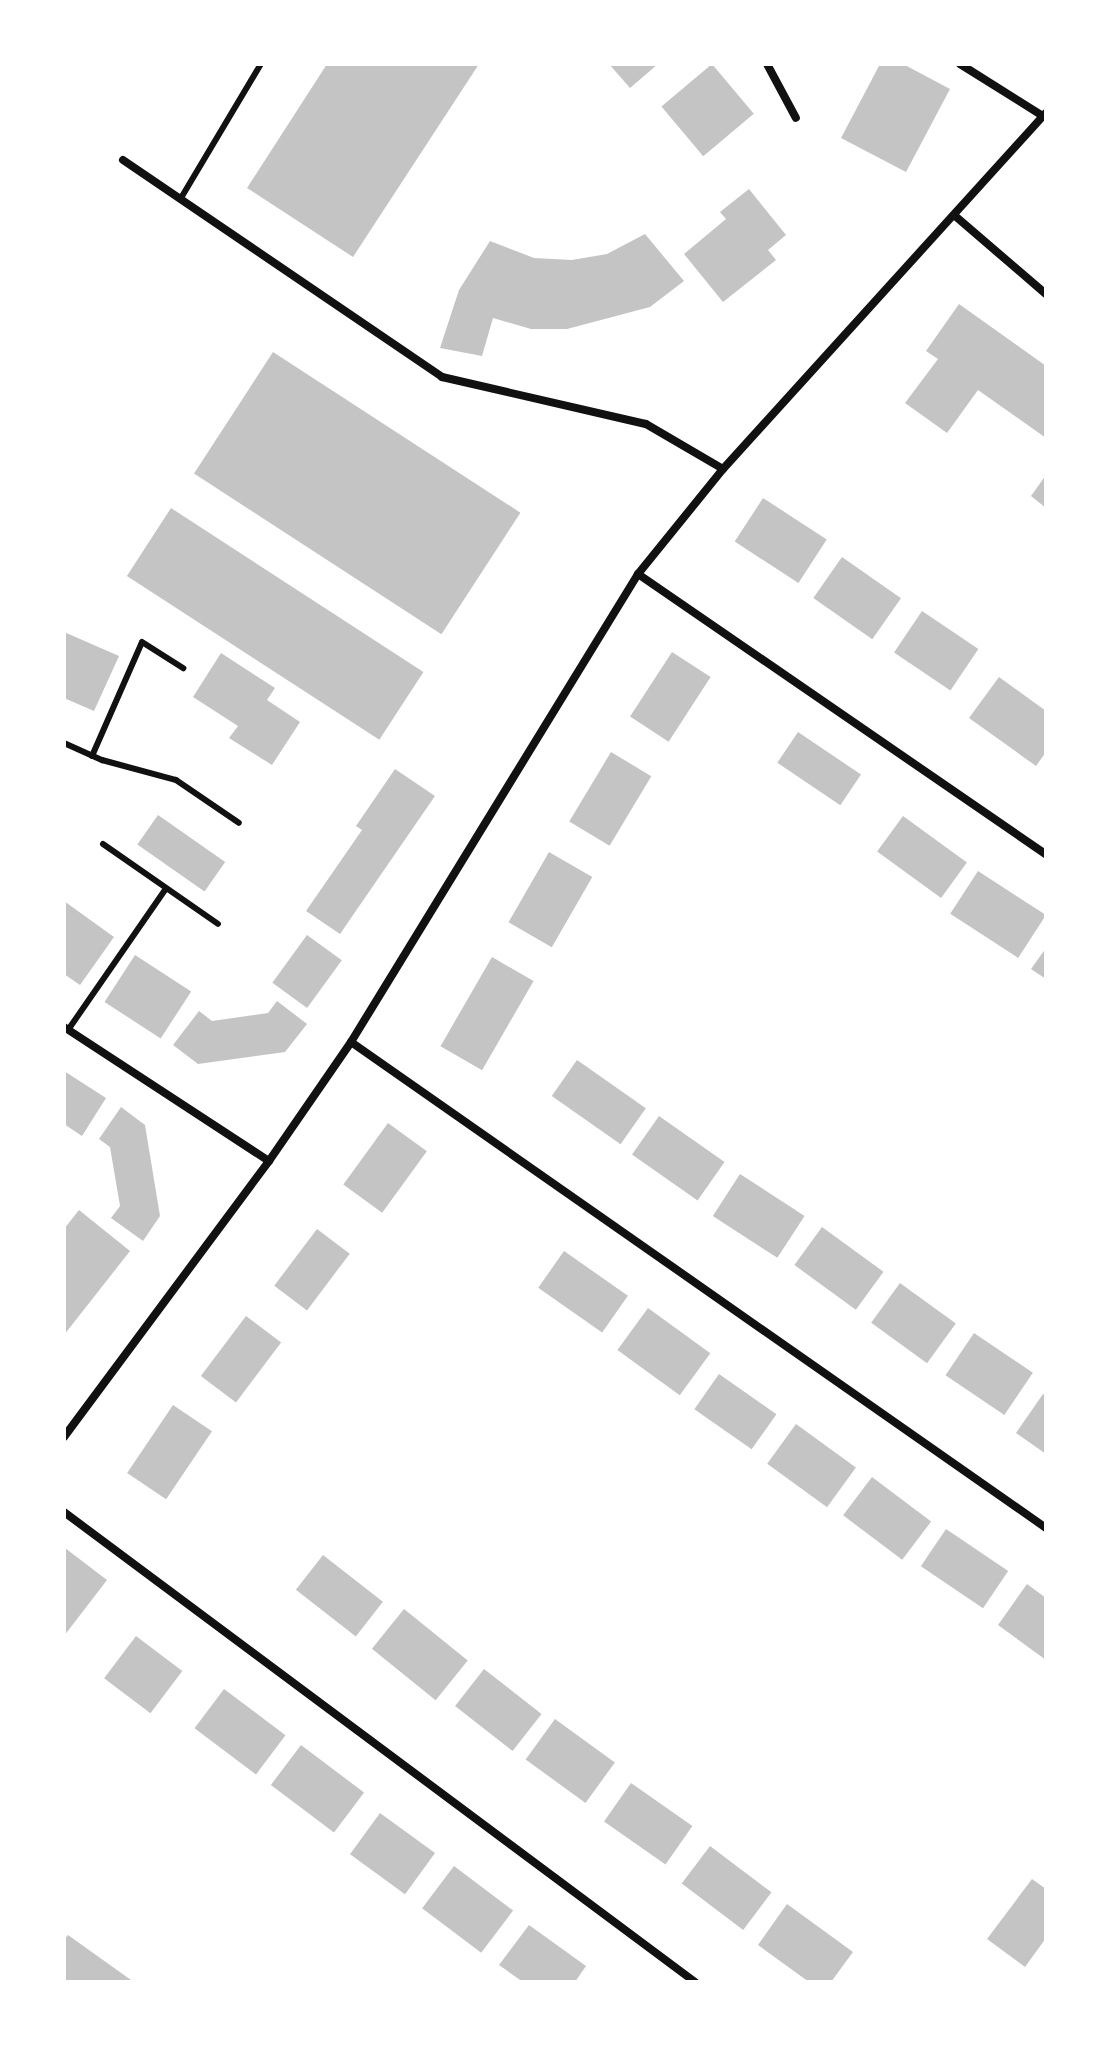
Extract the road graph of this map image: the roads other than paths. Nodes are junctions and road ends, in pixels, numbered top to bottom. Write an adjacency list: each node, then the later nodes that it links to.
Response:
1 (261, 64): 7 (lane)
2 (767, 64): 5 (street)
3 (960, 64): 4 (street)
4 (1045, 115): 8 (street)
5 (796, 118)
6 (123, 160): 7 (street)
7 (181, 198): 10 (street)
8 (954, 215): 9 (street); 10 (street)
9 (1046, 294)
10 (723, 469): 11 (street)
11 (638, 574): 17 (street); 21 (street)
12 (183, 668): 14 (lane)
13 (64, 743): 14 (lane)
14 (92, 756): 15 (lane)
15 (239, 823)
16 (103, 844): 18 (lane)
17 (1046, 854)
18 (165, 890): 19 (lane); 20 (lane)
19 (218, 924)
20 (66, 1028): 22 (street)
21 (351, 1042): 22 (street); 25 (street)
22 (269, 1161): 23 (street)
23 (64, 1437)
24 (64, 1512): 26 (street)
25 (1046, 1528)
26 (695, 1982)

